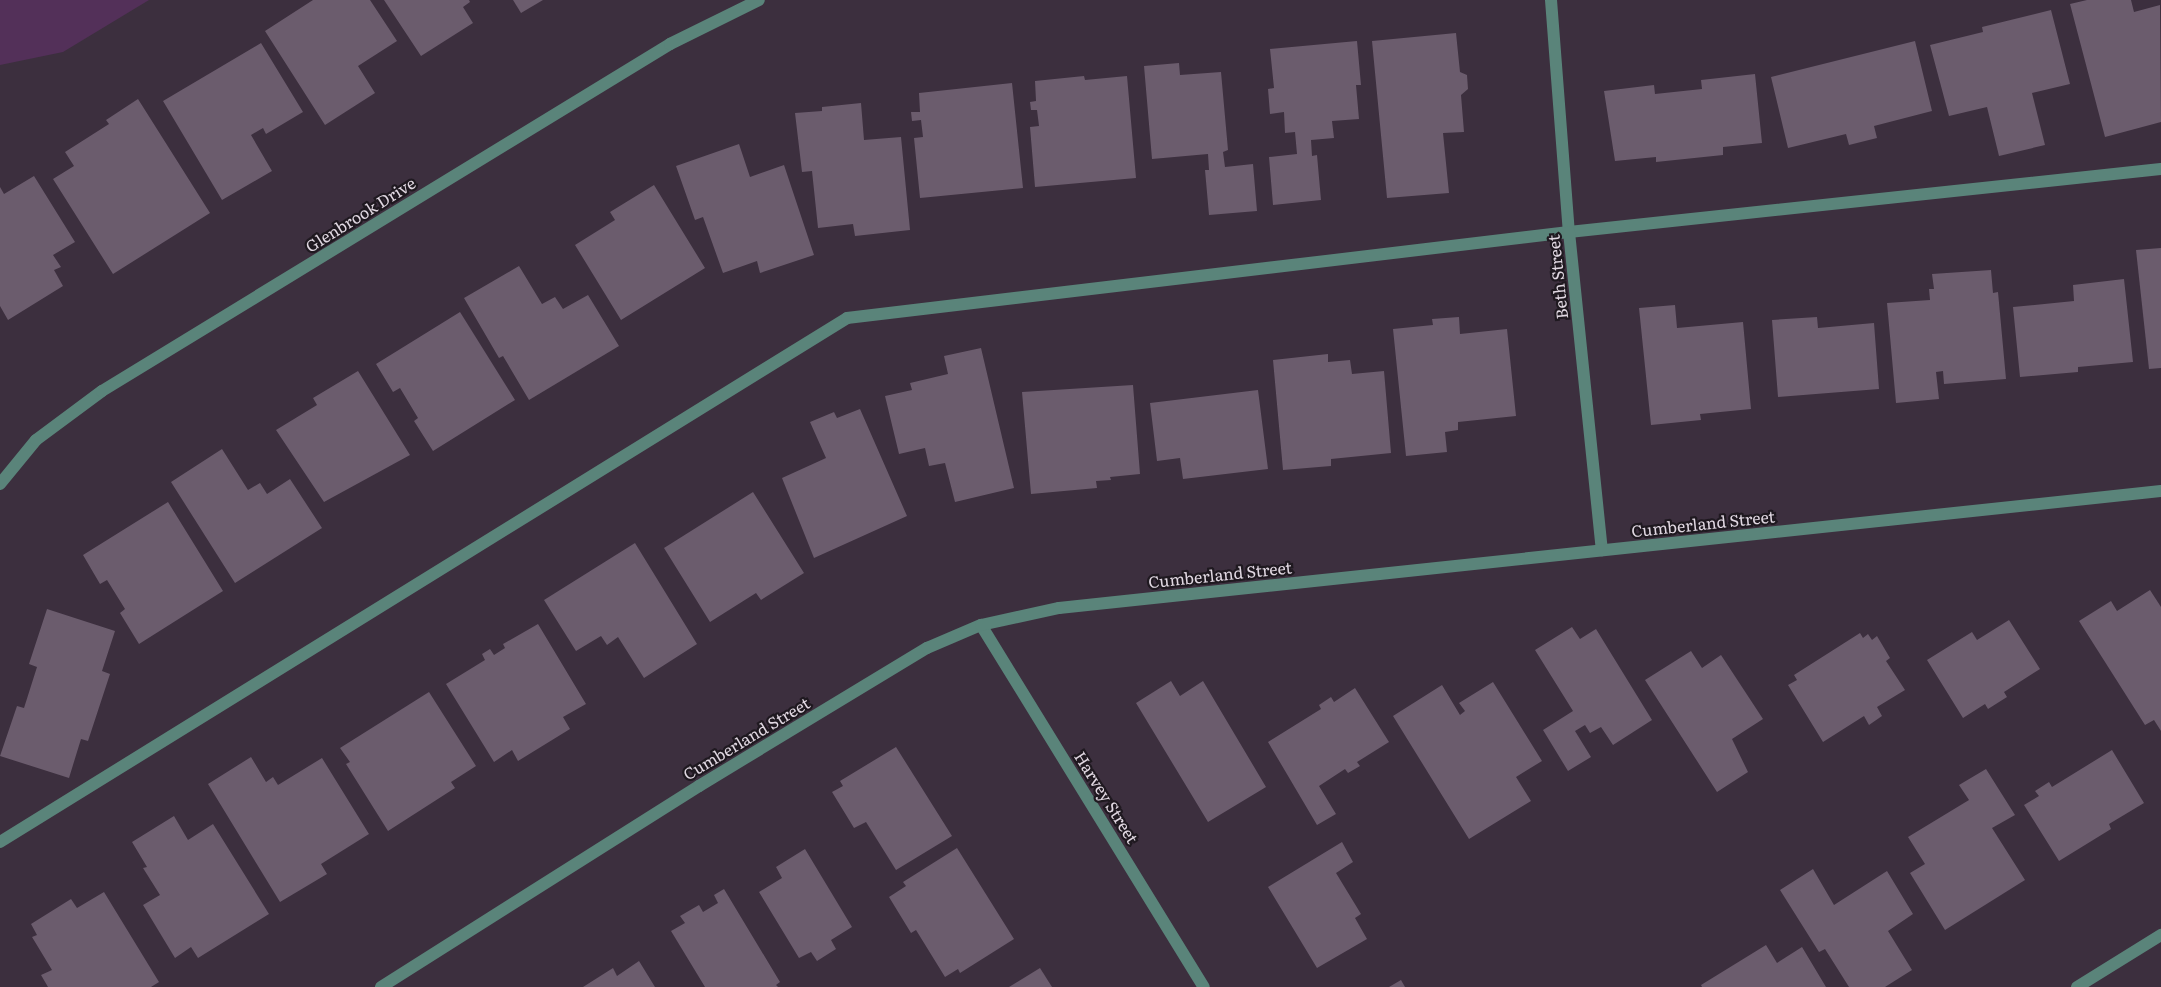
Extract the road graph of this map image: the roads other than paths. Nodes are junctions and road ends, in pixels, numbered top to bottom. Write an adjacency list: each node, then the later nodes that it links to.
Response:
1 (759, 0): 5 (street, Glenbrook Drive)
2 (1551, 0): 4 (street, Beth Street)
3 (2161, 169): 4 (street)
4 (1569, 232): 7 (street, Beth Street); 9 (street)
5 (0, 484)
6 (2161, 491): 7 (street, Cumberland Street)
7 (1602, 550): 8 (street, Cumberland Street)
8 (981, 625): 11 (street, Cumberland Street); 12 (street, Harvey Street)
9 (0, 842)
10 (2161, 935): 13 (street)
11 (381, 987)
12 (1204, 987)
13 (2077, 987)

